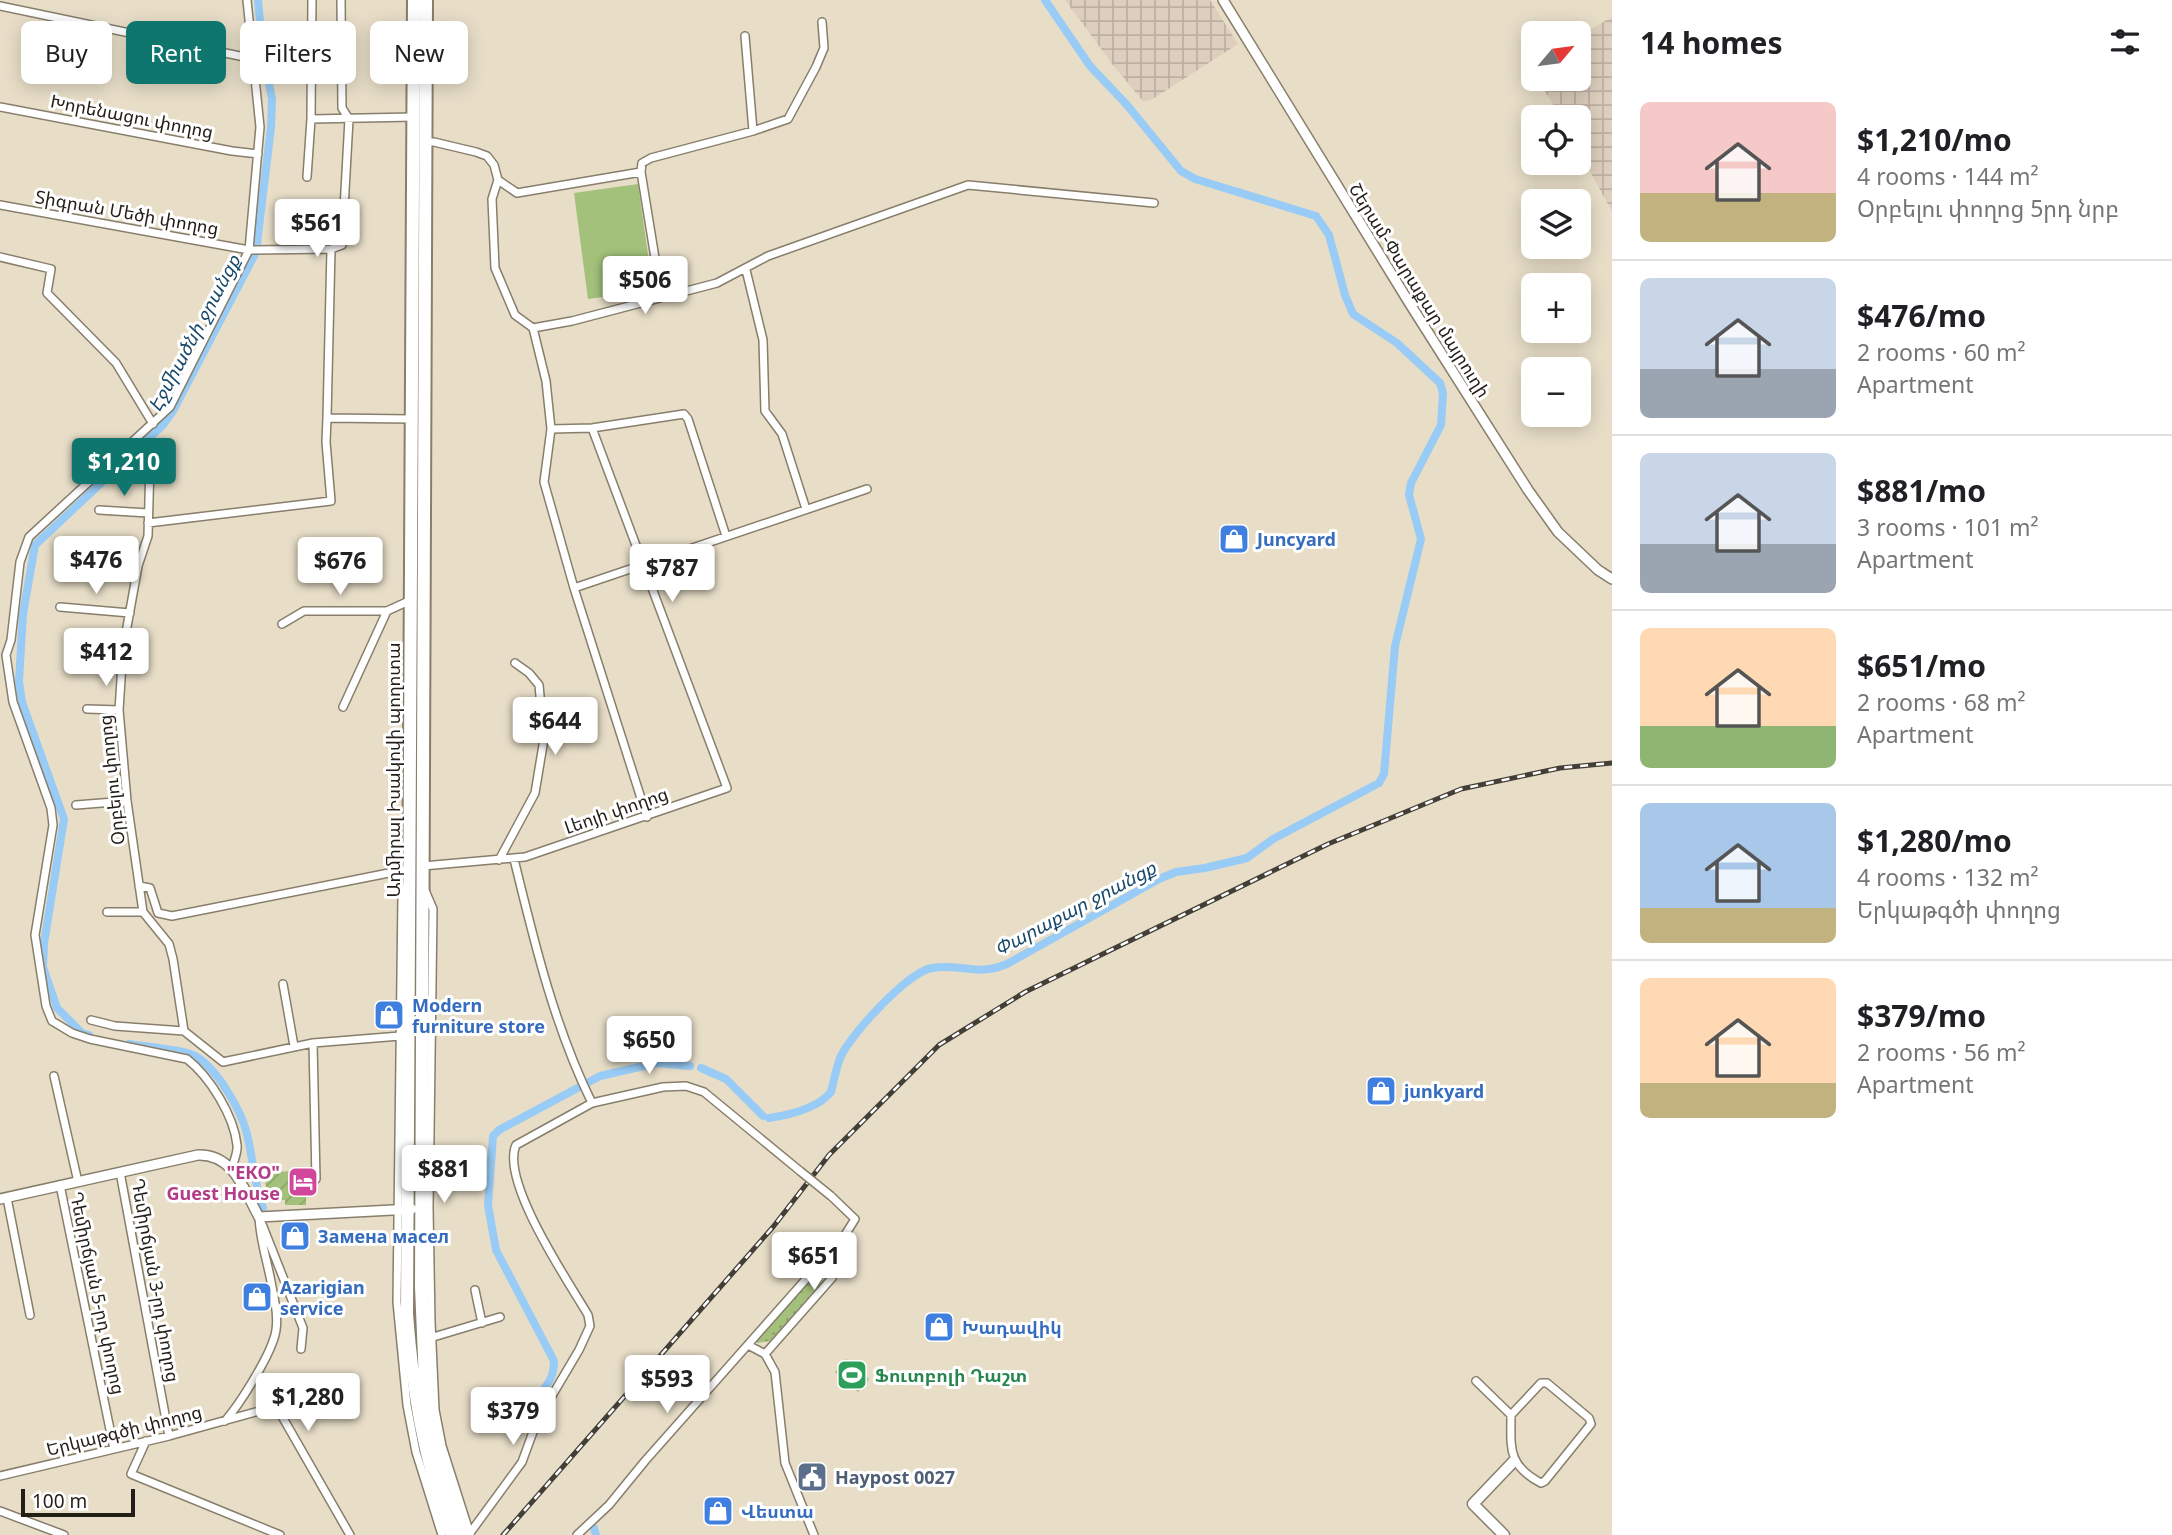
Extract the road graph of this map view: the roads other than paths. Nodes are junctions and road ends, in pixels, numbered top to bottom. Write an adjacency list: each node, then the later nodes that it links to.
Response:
1 (247, 0): 8 (street)
2 (312, 0): 15 (street)
3 (341, 0): 16 (street)
4 (414, 0): 14 (highway, Ադմիրալ Իսակովի պողոտա)
5 (426, 0): 18 (highway, Ադմիրալ Իսակովի պողոտա)
6 (1223, 0): 44 (street, Շերամ-Փարաքար մայրուղի)
7 (0, 6): 11 (street)
8 (249, 21)
9 (822, 22): 17 (street)
10 (745, 36): 17 (street)
11 (240, 56)
12 (256, 84): 19 (street)
13 (0, 107): 19 (street, Խորենացու փողոց)
14 (414, 117): 16 (street); 32 (highway, Ադմիրալ Իսակովի պողոտա)
15 (311, 119): 16 (street); 21 (street)
16 (349, 119): 25 (street)
17 (753, 131): 20 (street)
18 (426, 142): 22 (street); 60 (highway, Ադմիրալ Իսակովի պողոտա)
19 (258, 154): 26 (street)
20 (641, 172): 22 (street); 28 (street)
21 (307, 177)
22 (498, 180): 30 (street)
23 (1154, 203): 29 (street)
24 (0, 205): 26 (street, Տիգրան Մեծի փողոց)
25 (331, 249): 26 (street, Տիգրան Մեծի փողոց); 31 (street)
26 (249, 250): 33 (street)
27 (0, 257): 33 (street)
28 (655, 258)
29 (746, 270): 30 (street); 38 (street)
30 (533, 328): 35 (street)
31 (327, 418): 32 (street); 41 (street)
32 (412, 419): 46 (highway, Ադմիրալ Իսակովի պողոտա)
33 (153, 424): 72 (street)
34 (592, 428): 35 (street); 42 (street); 43 (street)
35 (551, 429): 45 (street)
36 (150, 464): 40 (street, Օրբելու փողոց)
37 (867, 489): 38 (street)
38 (806, 509): 42 (street)
39 (99, 510): 40 (street)
40 (148, 513): 41 (street, Օրբելու փողոց)
41 (148, 523): 49 (street, Օրբելու փողոց)
42 (726, 536): 43 (street)
43 (642, 565): 45 (street); 57 (street, Լեոյի փողոց)
44 (1612, 579)
45 (574, 588): 57 (street)
46 (411, 600): 48 (street); 60 (highway, Ադմիրալ Իսակովի պողոտա)
47 (60, 607): 49 (street)
48 (387, 611): 50 (street); 52 (street)
49 (130, 613): 54 (street, Օրբելու փողոց)
50 (282, 624)
51 (515, 663): 59 (street)
52 (343, 707)
53 (86, 709): 54 (street)
54 (119, 710): 55 (street, Օրբելու փողոց)
55 (127, 801): 56 (street); 61 (street, Օրբելու փողոց)
56 (76, 806)
57 (646, 817): 58 (street, Լեոյի փողոց)
58 (514, 859): 59 (street, Լեոյի փողոց); 71 (street)
59 (499, 860): 60 (street, Լեոյի փողոց)
60 (416, 876): 61 (street, Օրբելու փողոց); 67 (street); 78 (highway, Ադմիրալ Իսակովի պողոտա); 79 (highway, Ադմիրալ Իսակովի պողոտա)
61 (139, 886): 63 (street, Օրբելու փողոց)
62 (107, 912): 63 (street)
63 (143, 912): 66 (street)
64 (283, 985): 69 (street)
65 (91, 1020): 66 (street)
66 (184, 1031): 69 (street)
67 (400, 1036): 68 (street); 79 (street)
68 (313, 1043): 69 (street); 74 (street)
69 (294, 1046)
70 (54, 1076): 75 (street)
71 (592, 1103): 81 (street, bridge); 99 (street)
72 (232, 1167): 73 (street); 80 (street)
73 (120, 1172): 75 (street); 93 (street, Դեմիրճյան 3-րդ փողոց)
74 (316, 1180)
75 (78, 1182): 76 (street)
76 (60, 1185): 77 (street); 95 (street, Դեմիրճյան 5-րդ փողոց)
77 (4, 1198): 83 (street)
78 (425, 1208): 79 (street); 86 (highway, Ադմիրալ Իսակովի պողոտա)
79 (402, 1209): 80 (street); 103 (street); 104 (highway, Ադմիրալ Իսակովի պողոտա)
80 (259, 1217): 88 (street); 92 (street)
81 (823, 1260): 87 (street); 89 (street)
82 (475, 1290): 85 (street)
83 (30, 1315)
84 (500, 1317): 85 (street)
85 (482, 1323): 86 (street)
86 (427, 1339): 99 (highway, Ադմիրալ Իսակովի պողոտա)
87 (748, 1345): 89 (street); 105 (street)
88 (301, 1349)
89 (765, 1354): 106 (street)
90 (1476, 1381): 91 (street)
91 (1511, 1415): 96 (street); 96 (street)
92 (225, 1421): 93 (street, Երկաթգծի փողոց); 102 (street, Երկաթգծի փողոց)
93 (169, 1436): 94 (street, Երկաթգծի փողոց)
94 (146, 1441): 95 (street, Երկաթգծի փողոց); 101 (street)
95 (114, 1449): 97 (street, Երկաթգծի փողոց)
96 (1514, 1461): 107 (main road)
97 (0, 1476)
98 (0, 1511): 100 (street)
99 (467, 1534)
100 (64, 1535)
101 (280, 1535)
102 (350, 1535)
103 (442, 1535)
104 (453, 1535)
105 (577, 1535)
106 (814, 1535)
107 (1504, 1535)

